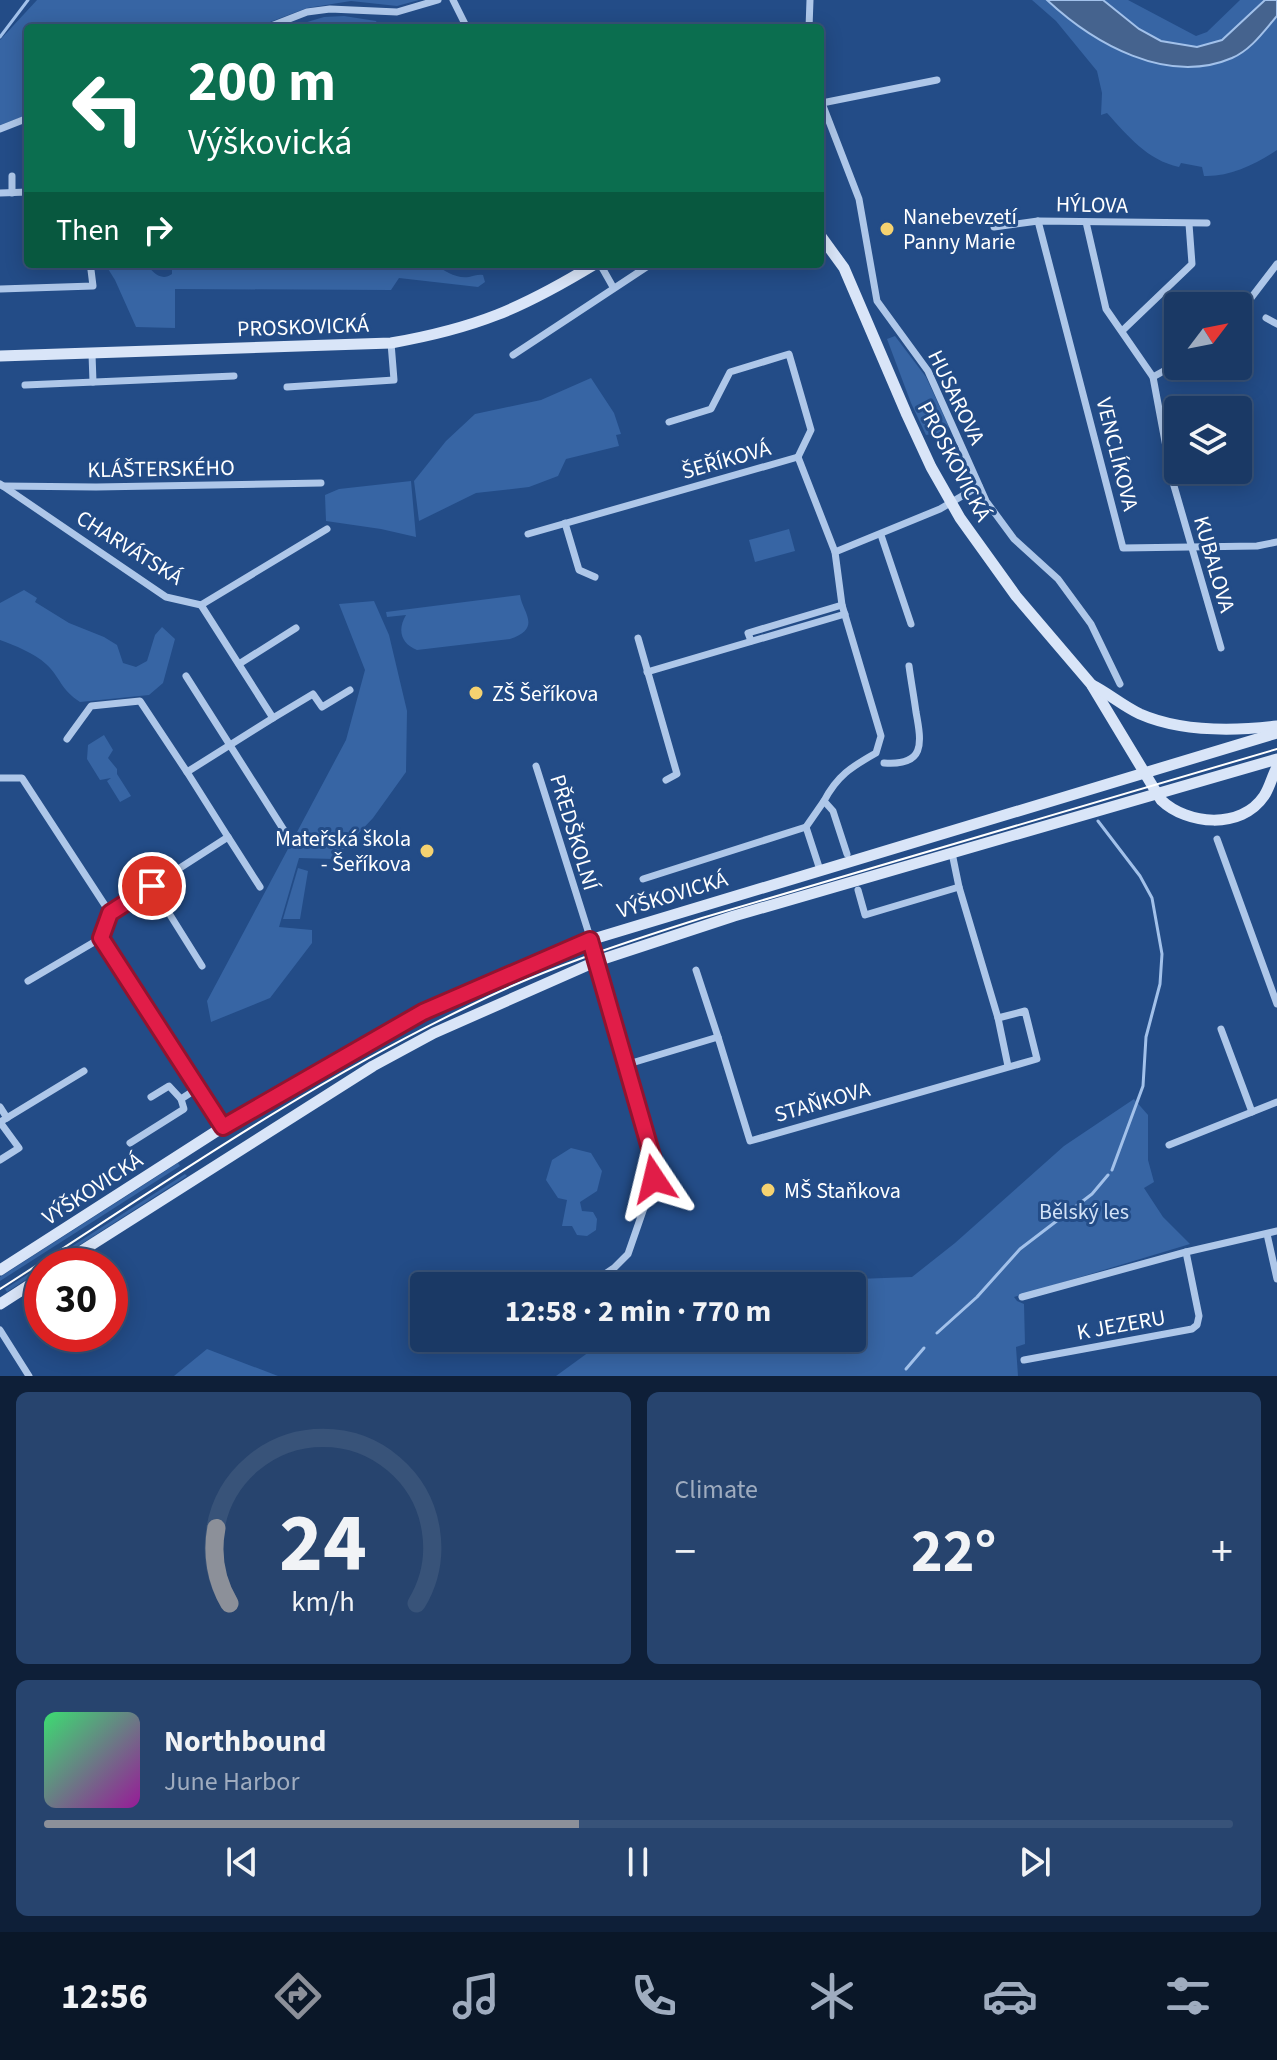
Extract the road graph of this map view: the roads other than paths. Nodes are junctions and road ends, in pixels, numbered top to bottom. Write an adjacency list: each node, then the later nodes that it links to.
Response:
1 (438, 0): 4 (street)
2 (453, 0): 5 (street)
3 (810, 0): 6 (street)
4 (276, 24)
5 (465, 24)
6 (809, 24)
7 (937, 80): 8 (street)
8 (824, 99)
9 (824, 108): 47 (street, HUSAROVA)
10 (24, 120): 11 (street)
11 (0, 129)
12 (12, 176): 15 (street)
13 (24, 192): 15 (street)
14 (0, 193): 15 (street)
15 (12, 193)
16 (1038, 221): 17 (street, HÝLOVA); 20 (street, HÝLOVA); 54 (street, VENCLÍKOVA)
17 (1086, 222): 19 (street, HÝLOVA); 32 (street, KUBALOVA)
18 (1207, 223): 19 (street, HÝLOVA)
19 (1189, 224): 32 (street)
20 (994, 227)
21 (824, 240): 48 (street, PROSKOVICKÁ)
22 (1277, 264): 29 (street)
23 (590, 268): 33 (street, PROSKOVICKÁ)
24 (600, 268): 27 (street, PROSKOVICKÁ)
25 (644, 268): 27 (street)
26 (91, 270): 28 (street)
27 (613, 287): 35 (street)
28 (0, 289)
29 (1252, 297)
30 (1266, 318): 31 (street)
31 (1277, 324)
32 (1122, 331): 39 (street, KUBALOVA)
33 (391, 343): 34 (street, PROSKOVICKÁ); 42 (street)
34 (92, 354): 36 (street, PROSKOVICKÁ); 40 (street)
35 (513, 355)
36 (0, 356)
37 (1164, 371): 39 (street)
38 (234, 376): 40 (street)
39 (1153, 377): 54 (street, KUBALOVA)
40 (93, 382): 41 (street)
41 (25, 385)
42 (287, 387)
43 (669, 422): 44 (street)
44 (798, 457): 49 (street, ŠEŘÍKOVÁ); 55 (street, ŠEŘÍKOVÁ)
45 (321, 483): 46 (street, KLÁŠTERSKÉHO)
46 (1, 485): 57 (street, CHARVÁTSKÁ)
47 (979, 486): 48 (street); 70 (street, HUSAROVA)
48 (950, 502): 52 (street); 69 (street, PROSKOVICKÁ)
49 (565, 523): 51 (street, ŠEŘÍKOVÁ); 56 (street)
50 (327, 529): 57 (street, CHARVÁTSKÁ)
51 (528, 534)
52 (881, 535): 55 (street); 60 (street)
53 (1277, 542): 54 (street, VENCLÍKOVA)
54 (1191, 548): 64 (street, KUBALOVA)
55 (835, 552): 58 (street, ŠEŘÍKOVÁ)
56 (595, 577)
57 (201, 605): 65 (street)
58 (842, 605): 59 (street, ŠEŘÍKOVÁ); 63 (street)
59 (845, 614): 63 (street); 86 (street, ŠEŘÍKOVÁ)
60 (911, 624)
61 (296, 628): 65 (street)
62 (638, 638): 67 (street)
63 (751, 641): 67 (street)
64 (1221, 648)
65 (239, 664): 72 (street)
66 (909, 666): 78 (street)
67 (647, 672): 85 (street)
68 (186, 676): 76 (street)
69 (1091, 684): 73 (street); 84 (street)
70 (1120, 684)
71 (350, 690): 72 (street)
72 (273, 718): 76 (street)
73 (1277, 726)
74 (1277, 733): 93 (street, VÝŠKOVICKÁ)
75 (67, 739): 82 (street)
76 (230, 745): 82 (street); 88 (street)
77 (1277, 759): 80 (street, VÝŠKOVICKÁ)
78 (884, 763)
79 (536, 766): 101 (street, PŘEDŠKOLNÍ)
80 (1243, 767): 84 (street); 91 (street, VÝŠKOVICKÁ)
81 (1277, 767): 84 (street)
82 (187, 772): 89 (street)
83 (0, 778): 99 (street)
84 (1271, 778)
85 (666, 780)
86 (824, 801): 87 (street, ŠEŘÍKOVÁ); 92 (street)
87 (806, 827): 93 (street); 94 (street)
88 (287, 835)
89 (228, 837): 95 (street); 96 (street)
90 (1217, 839): 106 (street)
91 (952, 853): 97 (street); 102 (street, VÝŠKOVICKÁ)
92 (847, 854)
93 (820, 870): 101 (street, VÝŠKOVICKÁ)
94 (643, 879)
95 (152, 886): 99 (street); 103 (street)
96 (260, 887)
97 (959, 887): 98 (street); 107 (street)
98 (858, 890)
99 (110, 913): 100 (street)
100 (101, 938): 105 (street); 113 (street)
101 (590, 940): 102 (street, PŘEDŠKOLNÍ); 120 (street, VÝŠKOVICKÁ)
102 (596, 957): 110 (street, PŘEDŠKOLNÍ); 126 (street, VÝŠKOVICKÁ)
103 (202, 966)
104 (696, 970): 109 (street, STAŇKOVA)
105 (28, 981)
106 (1277, 1004)
107 (998, 1018): 111 (street); 111 (street, STAŇKOVA)
108 (1221, 1029): 118 (street)
109 (718, 1037): 110 (street); 111 (street, STAŇKOVA)
110 (625, 1065): 129 (street, PŘEDŠKOLNÍ)
111 (1008, 1066)
112 (84, 1071): 119 (street)
113 (198, 1088): 115 (street, VÝŠKOVICKÁ); 120 (street)
114 (151, 1097): 115 (street)
115 (181, 1099): 121 (street, VÝŠKOVICKÁ)
116 (1277, 1102): 118 (street)
117 (0, 1107): 119 (street)
118 (1252, 1112): 122 (street)
119 (2, 1121): 123 (street)
120 (223, 1127): 128 (street, VÝŠKOVICKÁ)
121 (130, 1143)
122 (1169, 1145)
123 (0, 1160)
124 (1277, 1231): 125 (street)
125 (1267, 1234): 127 (street); 130 (street)
126 (86, 1248)
127 (1186, 1252): 132 (street); 135 (street, K JEZERU)
128 (0, 1270)
129 (608, 1272)
130 (1277, 1279)
131 (24, 1289): 133 (street)
132 (1022, 1297)
133 (0, 1304)
134 (0, 1330): 136 (street)
135 (1024, 1360)
136 (29, 1376)

